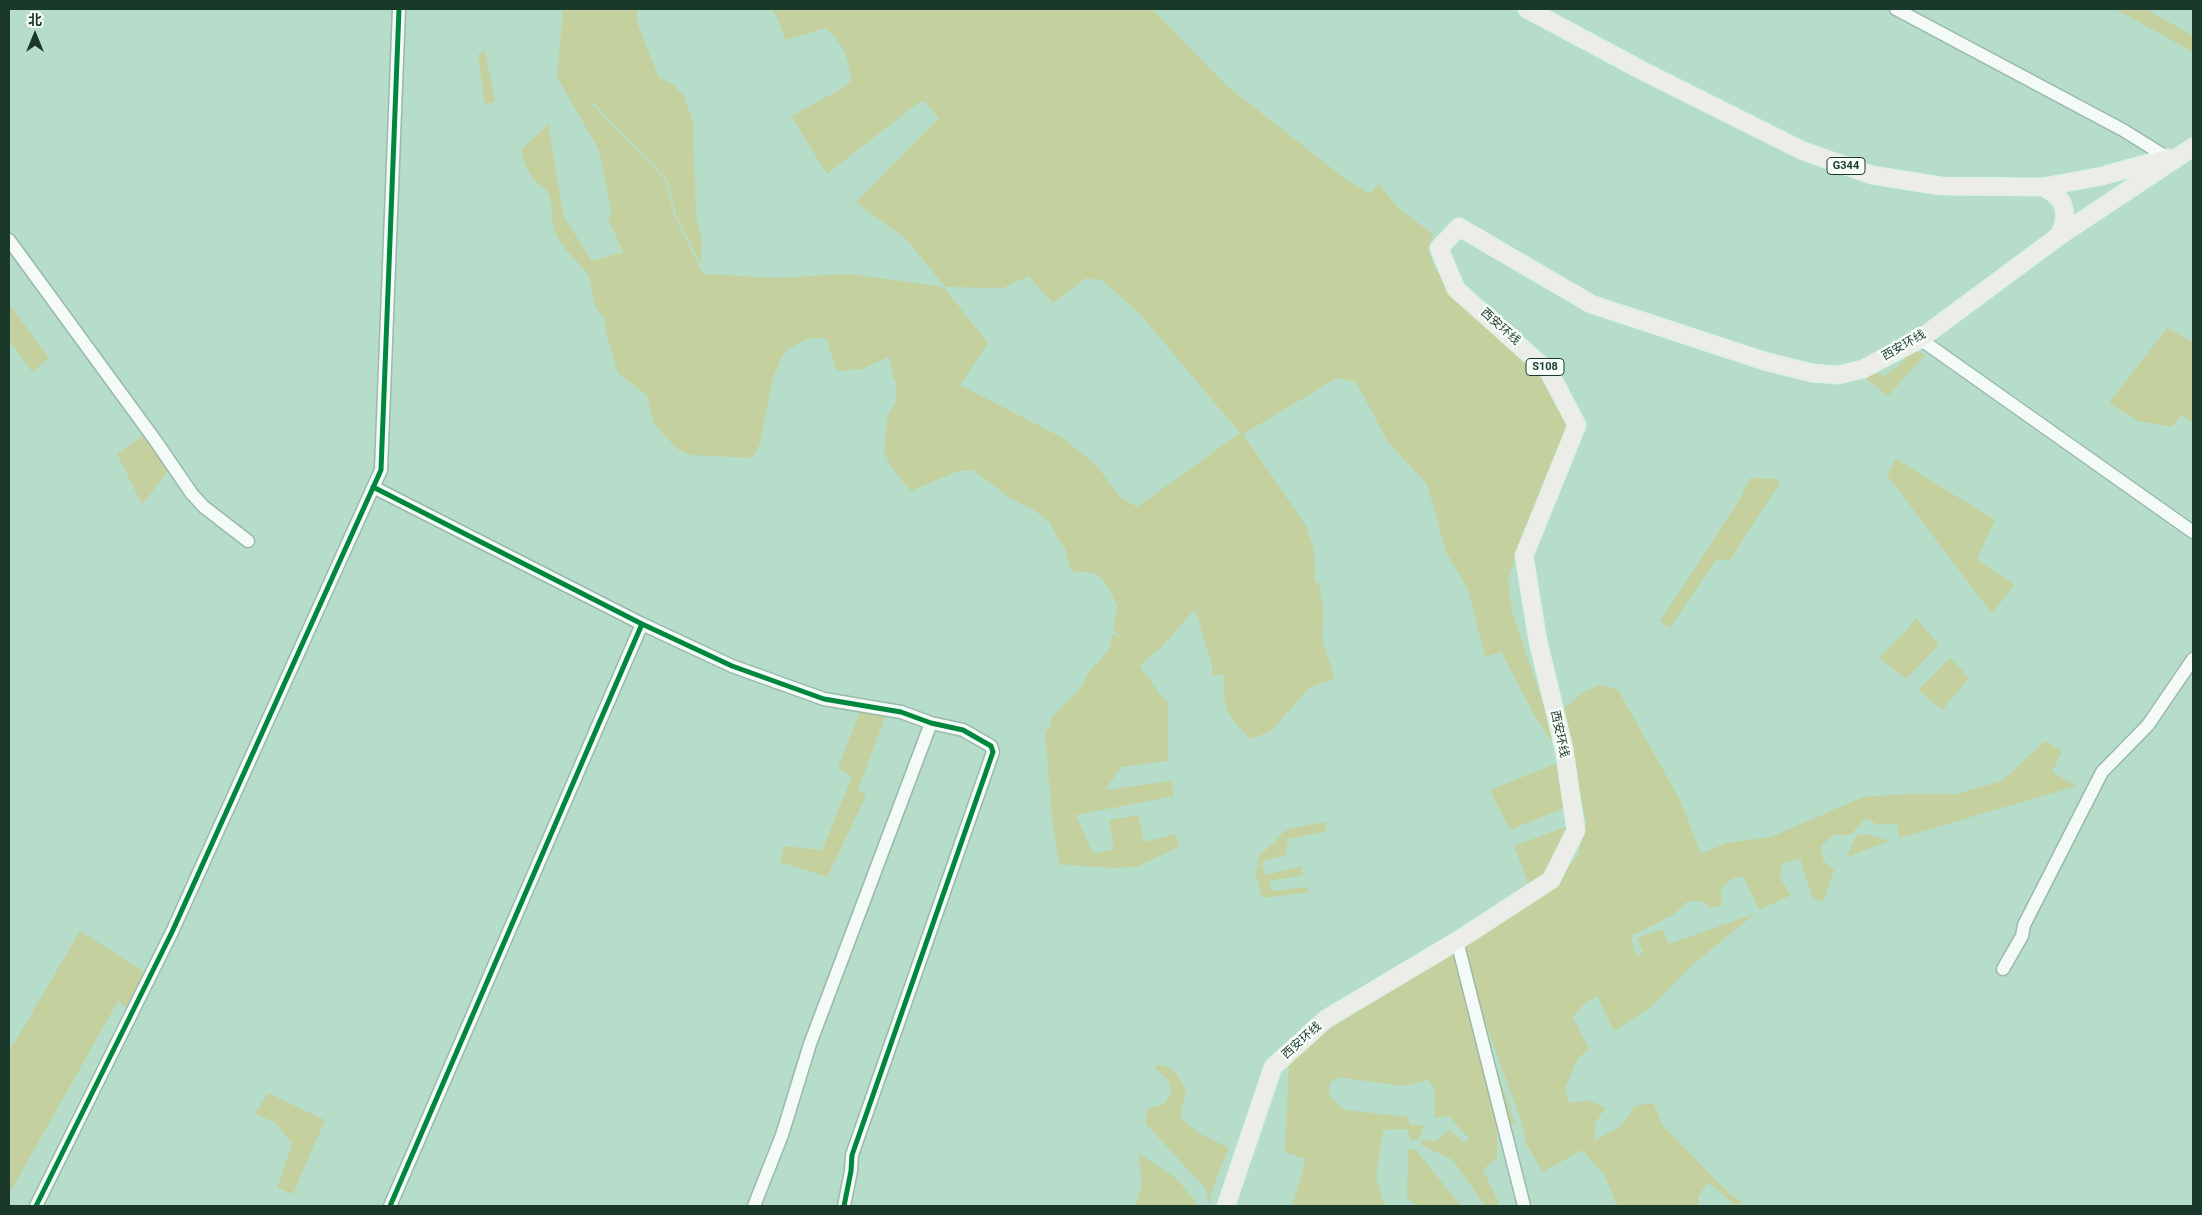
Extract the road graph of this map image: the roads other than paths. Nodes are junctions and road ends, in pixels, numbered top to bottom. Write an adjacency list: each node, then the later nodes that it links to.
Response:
1 (399, 9): 10 (street)
2 (1527, 9): 6 (main road, G344)
3 (1896, 9): 5 (street)
4 (2193, 146): 5 (main road, G344); 7 (main road, 西安环线 / S108)
5 (2168, 158): 6 (main road, G344)
6 (2043, 187): 7 (main road)
7 (2059, 236): 9 (main road, 西安环线 / S108)
8 (9, 240): 12 (street)
9 (1920, 339): 11 (street); 16 (main road, 西安环线 / S108)
10 (373, 486): 13 (street); 18 (street)
11 (2193, 532)
12 (248, 541)
13 (642, 624): 15 (street); 19 (street)
14 (2193, 659): 17 (street)
15 (931, 723): 20 (street); 21 (street)
16 (1457, 941): 22 (main road, 西安环线 / S108); 23 (street)
17 (2003, 968)
18 (36, 1206)
19 (390, 1206)
20 (754, 1206)
21 (844, 1206)
22 (1226, 1206)
23 (1524, 1206)

